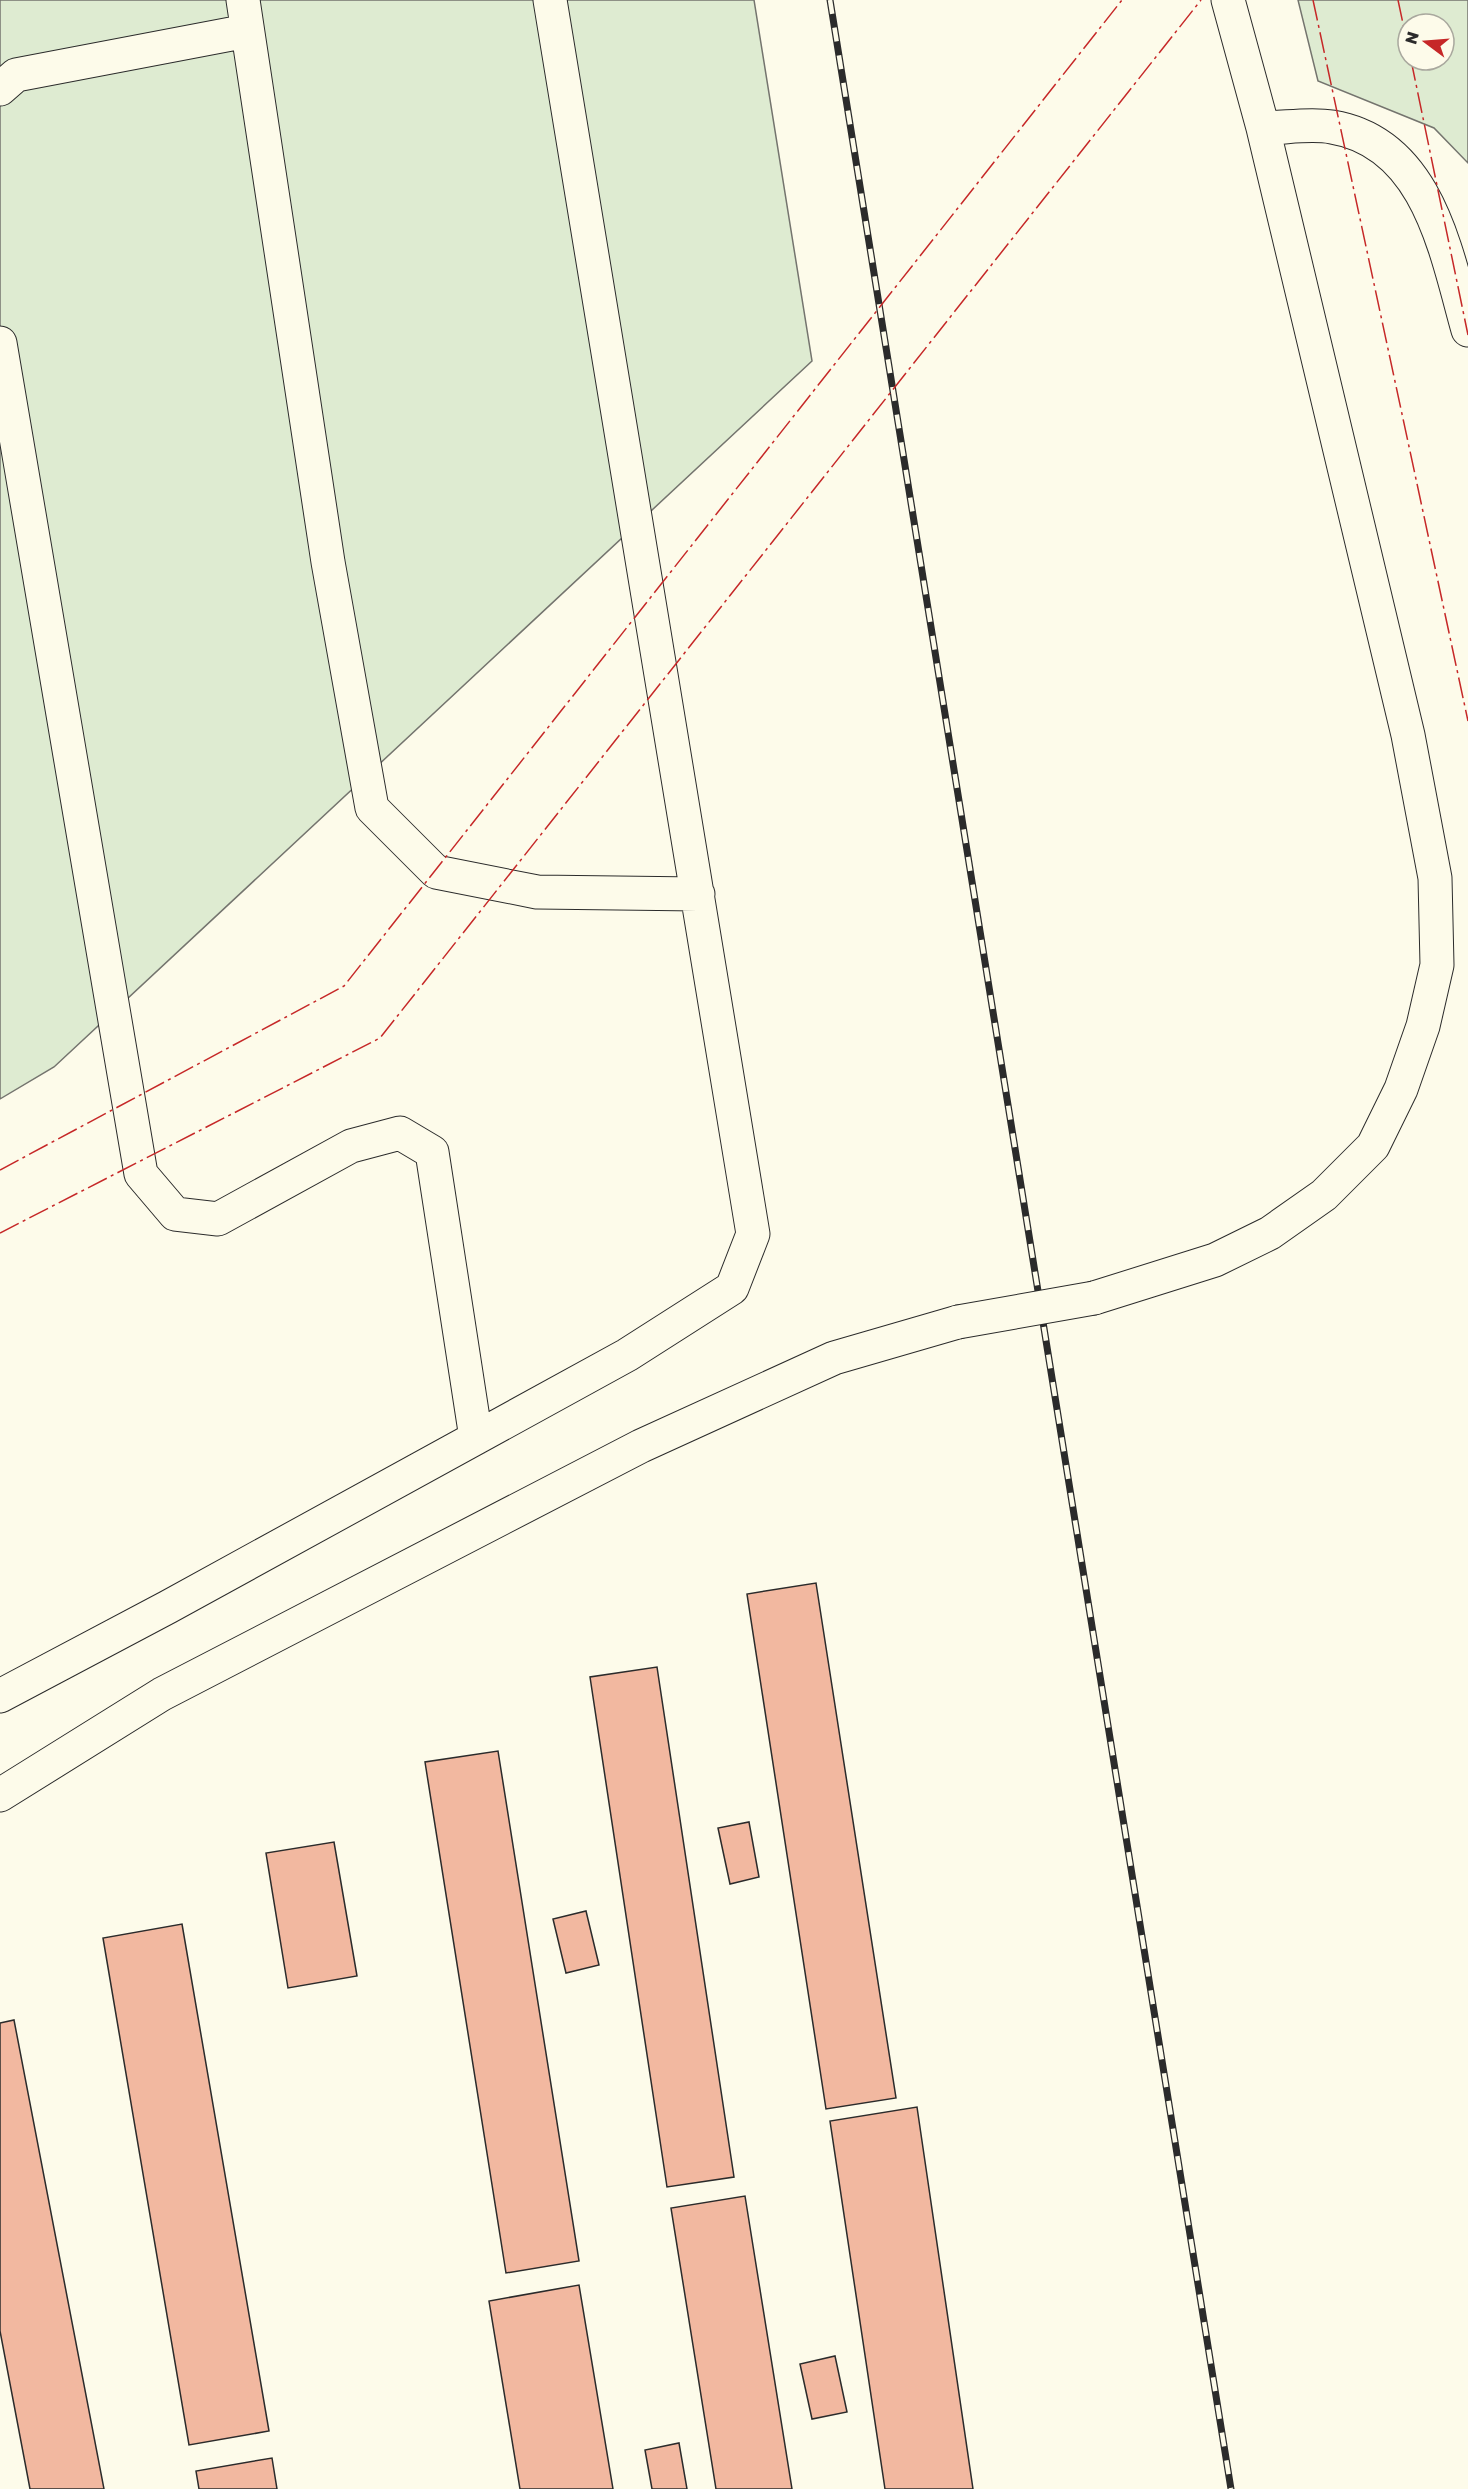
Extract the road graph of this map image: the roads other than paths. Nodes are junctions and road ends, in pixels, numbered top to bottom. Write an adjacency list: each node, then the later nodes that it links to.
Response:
1 (550, 0): 8 (street)
2 (1228, 0): 5 (street)
3 (245, 16): 4 (street); 8 (street)
4 (0, 89)
5 (1263, 128): 6 (street); 11 (street, bridge)
6 (1468, 330)
7 (0, 343): 9 (street)
8 (698, 894): 9 (street)
9 (476, 1438): 10 (street)
10 (0, 1696)
11 (0, 1795)

